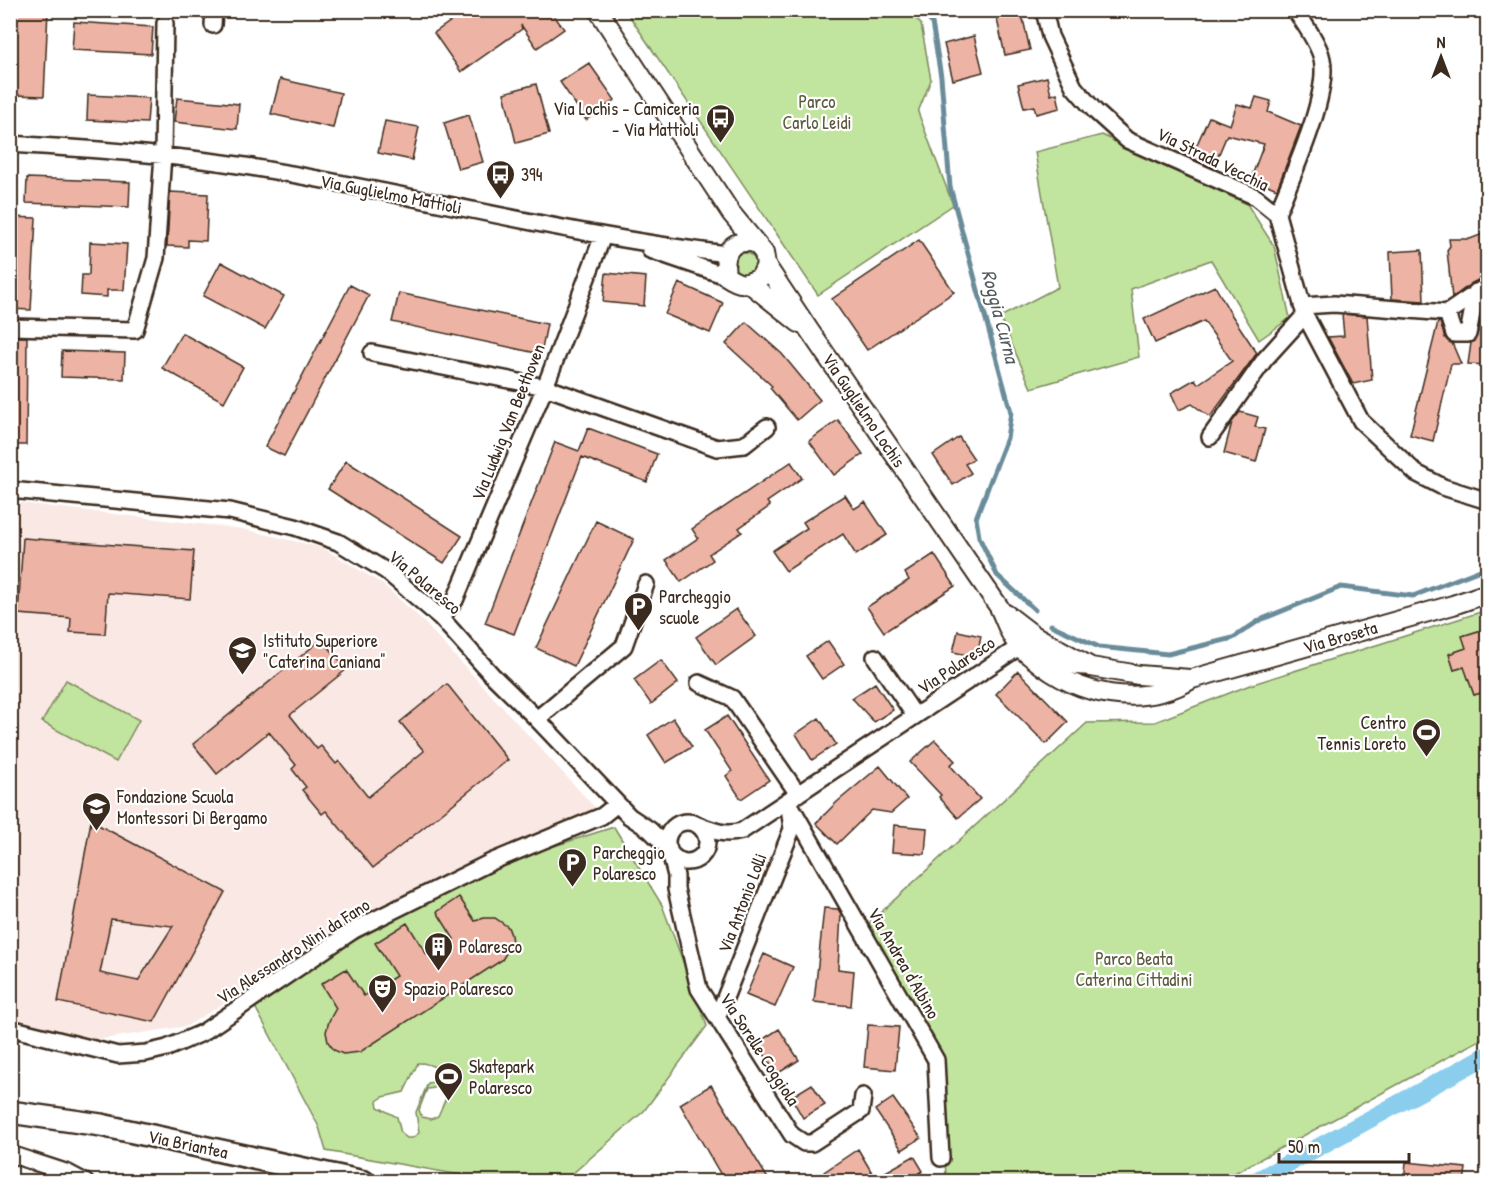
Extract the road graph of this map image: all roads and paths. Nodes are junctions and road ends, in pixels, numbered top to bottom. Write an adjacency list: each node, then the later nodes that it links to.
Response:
1 (598, 10): 7 (street, Via Guglielmo Lochis)
2 (1044, 10): 8 (street, Via Strada Vecchia)
3 (1295, 10): 8 (street)
4 (165, 23): 6 (street)
5 (10, 144): 6 (street, Via Guglielmo Mattioli)
6 (163, 154): 9 (street, Via Guglielmo Mattioli); 19 (street)
7 (731, 213): 11 (street, Via Guglielmo Lochis); 12 (street, Via Guglielmo Lochis)
8 (1277, 214): 17 (street, Via Strada Vecchia)
9 (603, 236): 10 (street, Via Guglielmo Mattioli); 22 (street, Via Ludwig Van Beethoven)
10 (619, 239): 12 (street, Via Guglielmo Mattioli); 14 (street, Via Guglielmo Mattioli)
11 (756, 243): 12 (street, Via Guglielmo Mattioli); 13 (street, Via Guglielmo Lochis)
12 (730, 250): 14 (street)
13 (766, 265): 15 (street); 20 (street, Via Guglielmo Lochis)
14 (726, 276): 15 (street, Via Guglielmo Mattioli)
15 (748, 283): 20 (street, Via Guglielmo Mattioli)
16 (1482, 288): 18 (street); 18 (street)
17 (1304, 310): 18 (street); 24 (street); 26 (street, Via Strada Vecchia)
18 (1447, 312)
19 (10, 327)
20 (808, 330): 30 (street, Via Guglielmo Lochis)
21 (372, 353): 22 (street)
22 (545, 387): 23 (street); 29 (street, Via Ludwig Van Beethoven)
23 (767, 427)
24 (1210, 437)
25 (10, 490): 29 (street, Via Polaresco)
26 (1488, 501)
27 (646, 584): 35 (street)
28 (1488, 593): 32 (street, Via Broseta)
29 (441, 618): 35 (street, Via Polaresco)
30 (1026, 641): 32 (street, Via Broseta); 32 (street, Via Broseta); 34 (street, Via Polaresco)
31 (875, 657): 34 (street, Via Polaresco)
32 (1192, 679)
33 (699, 683): 36 (street)
34 (915, 716): 36 (street, Via Polaresco)
35 (537, 719): 37 (street, Via Polaresco)
36 (793, 797): 40 (street, Via Polaresco); 44 (street, Via Antonio Lolli); 49 (street, Via Andrea d'Albino)
37 (617, 804): 38 (street, Via Polaresco); 45 (street, Via Alessandro Nini da Fano)
38 (636, 821): 39 (street); 41 (street, Via Polaresco)
39 (690, 824): 40 (street); 41 (street); 42 (street)
40 (742, 831): 42 (street)
41 (669, 850): 42 (street, Via Polaresco); 43 (street, Via Sorelle Coggiola)
42 (698, 860): 43 (street)
43 (676, 889): 44 (street, Via Sorelle Coggiola)
44 (717, 1018): 46 (street, Via Sorelle Coggiola)
45 (10, 1028)
46 (863, 1096)
47 (12, 1111): 51 (main road, Via Briantea)
48 (10, 1154): 50 (street)
49 (941, 1158)
50 (84, 1182)
51 (363, 1182)

